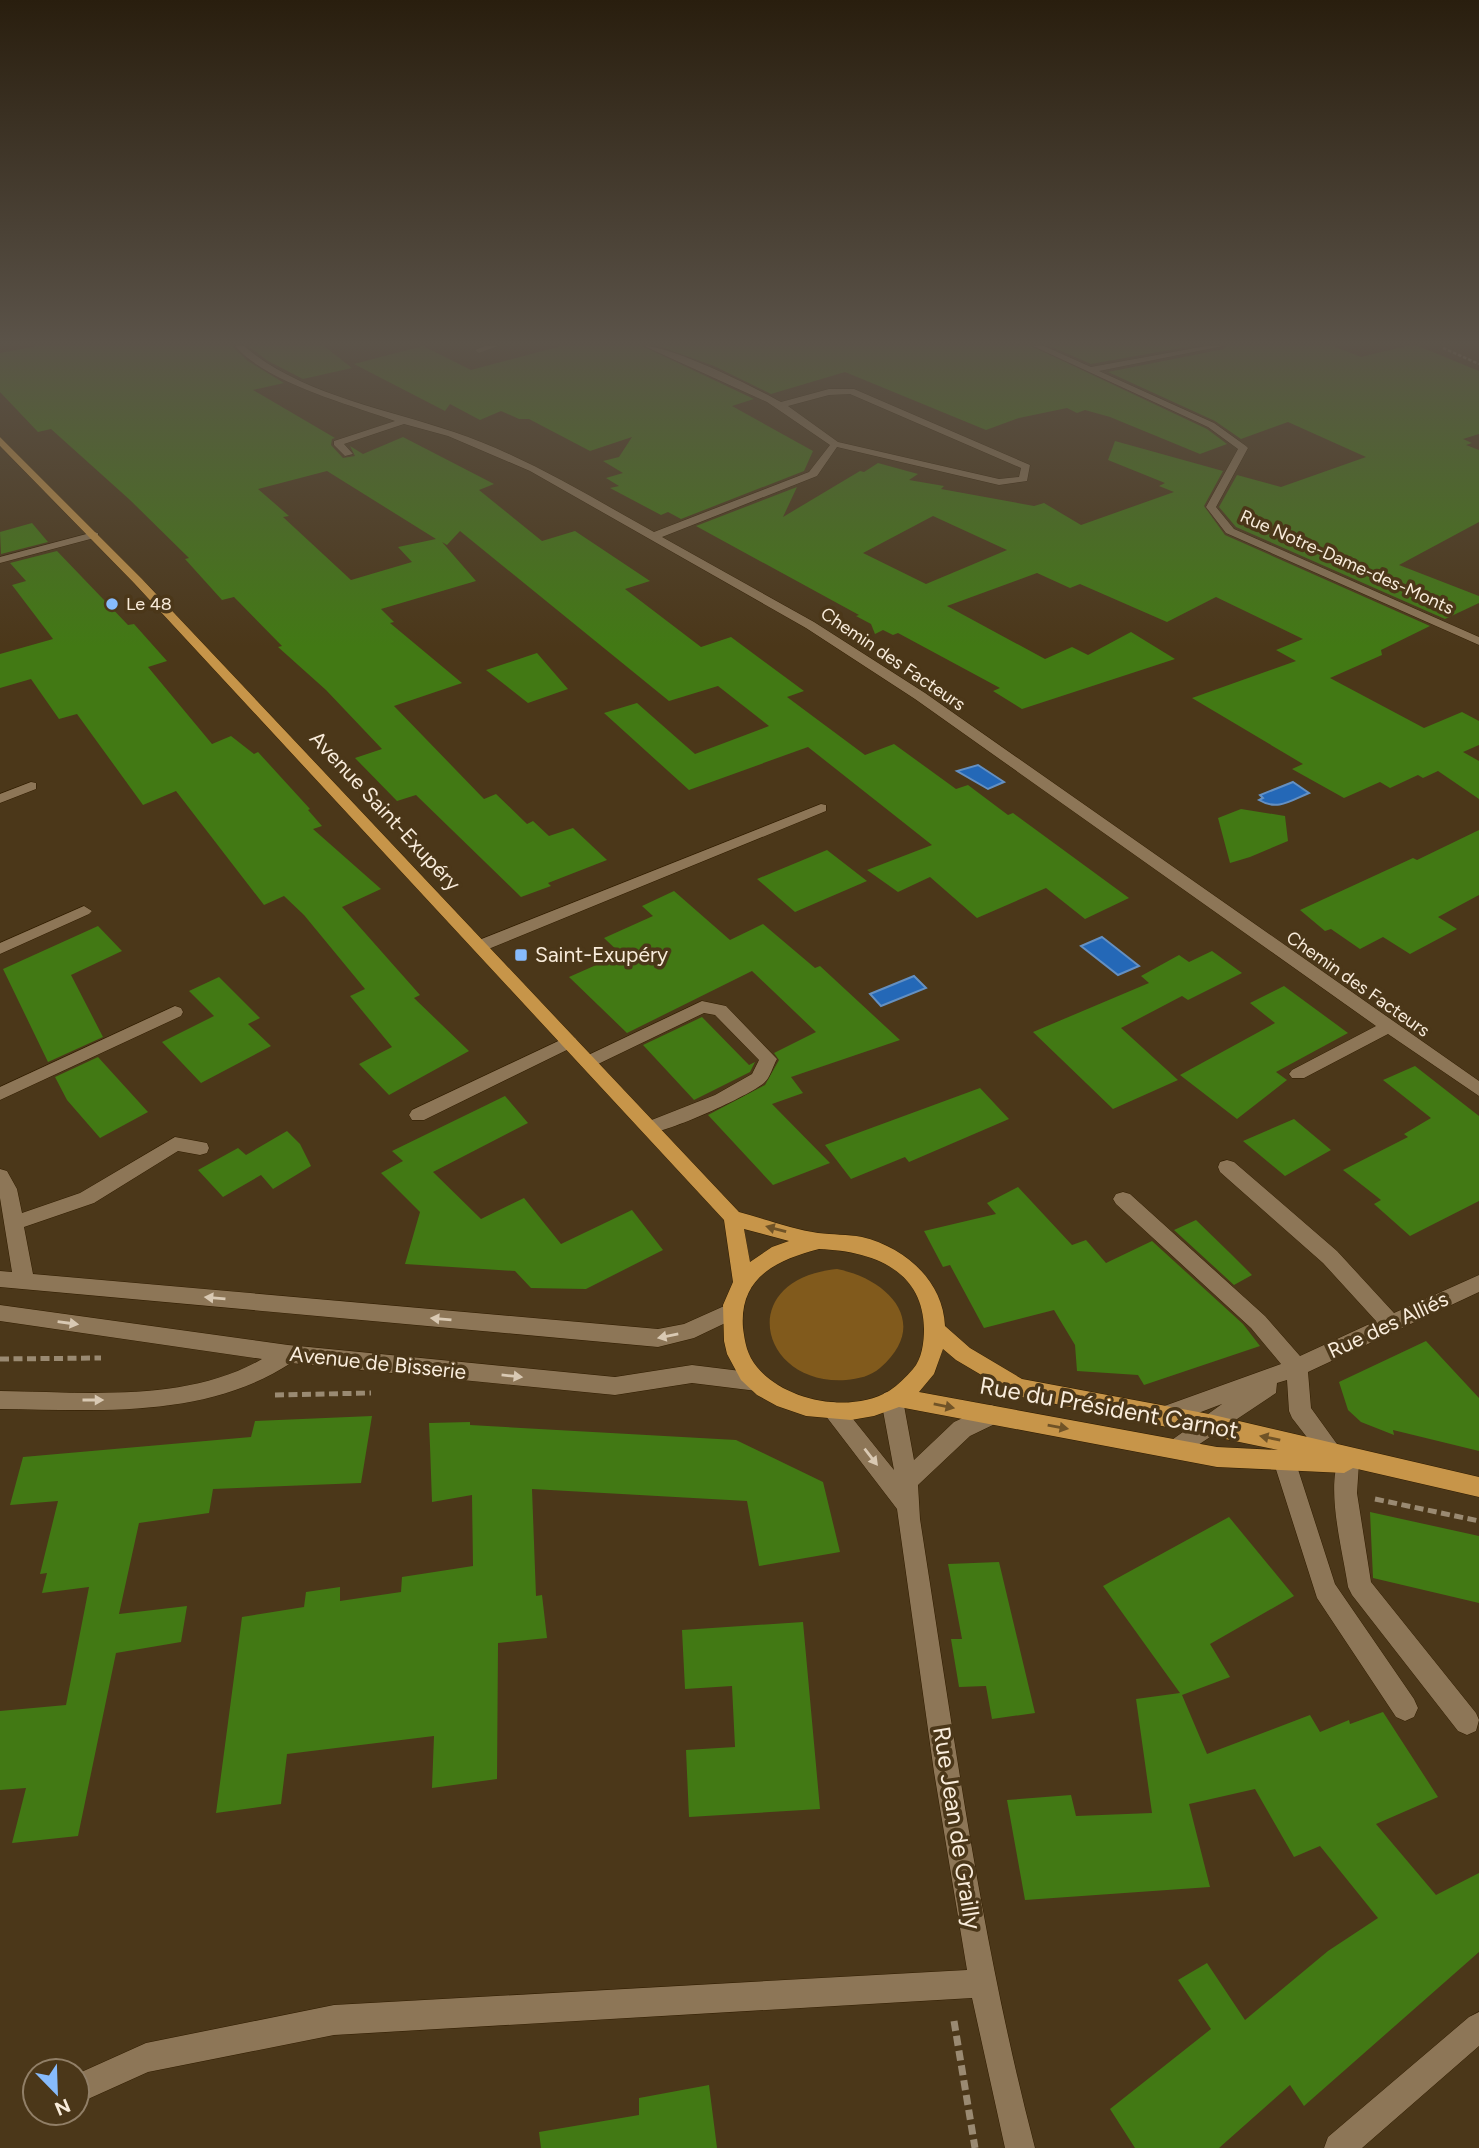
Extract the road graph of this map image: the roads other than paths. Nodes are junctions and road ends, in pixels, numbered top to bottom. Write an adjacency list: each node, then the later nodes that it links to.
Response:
1 (6, 446): 9 (main road, Avenue Saint-Exupéry)
2 (340, 446): 8 (street)
3 (480, 446): 10 (street, Chemin des Facteurs)
4 (833, 446): 10 (street)
5 (845, 446): 6 (street)
6 (978, 446)
7 (1241, 446): 12 (street, Rue Notre-Dame-des-Monts)
8 (348, 454)
9 (94, 535): 11 (street); 17 (main road, Avenue Saint-Exupéry)
10 (652, 537): 20 (street, Chemin des Facteurs)
11 (0, 560)
12 (1479, 641)
13 (31, 786): 14 (street)
14 (0, 799)
15 (821, 808): 17 (street)
16 (84, 911): 18 (street)
17 (480, 946): 21 (main road, Avenue Saint-Exupéry)
18 (0, 949)
19 (175, 1012): 25 (street)
20 (1389, 1027): 23 (street); 24 (street, Chemin des Facteurs)
21 (569, 1042): 22 (main road, Avenue Saint-Exupéry); 26 (street)
22 (588, 1062): 27 (main road, Avenue Saint-Exupéry); 27 (street)
23 (1298, 1074)
24 (1479, 1090)
25 (0, 1094)
26 (418, 1115)
27 (650, 1128): 32 (main road, Avenue Saint-Exupéry)
28 (200, 1148): 33 (street)
29 (1227, 1167): 41 (street)
30 (3, 1189): 33 (street)
31 (1123, 1199): 44 (street)
32 (733, 1218): 34 (main road, one-way to 32); 37 (main road)
33 (15, 1223): 36 (street)
34 (819, 1241): 37 (main road); 42 (main road)
35 (0, 1279): 36 (street)
36 (24, 1281): 39 (street, one-way to 36)
37 (743, 1281): 39 (main road)
38 (1479, 1283): 41 (street, Rue des Alliés)
39 (731, 1311): 45 (main road)
40 (0, 1312): 43 (street, Avenue de Bisserie, one-way to 43)
41 (1391, 1323): 44 (street, Rue des Alliés)
42 (937, 1332): 46 (main road); 50 (main road, Rue du Président Carnot)
43 (288, 1354): 45 (street, Avenue de Bisserie, one-way to 45); 47 (street, one-way to 43)
44 (1297, 1367): 50 (street, Rue des Alliés); 51 (street, Rue des Alliés); 53 (street)
45 (757, 1382): 48 (main road)
46 (895, 1398): 48 (main road); 49 (main road, Rue du Président Carnot, one-way to 49); 56 (street, Rue Jean de Grailly)
47 (0, 1400)
48 (833, 1411): 56 (street, one-way to 56)
49 (991, 1415): 52 (main road, Rue du Président Carnot, one-way to 52); 56 (street)
50 (1164, 1416): 51 (main road, Rue du Président Carnot)
51 (1209, 1424): 52 (street, Rue des Alliés); 53 (main road, Rue du Président Carnot, one-way to 51)
52 (1177, 1449): 54 (main road, Rue du Président Carnot)
53 (1340, 1457): 54 (main road, Rue du Président Carnot); 55 (main road, Rue du Président Carnot); 58 (street)
54 (1284, 1460): 57 (street)
55 (1479, 1487)
56 (907, 1493): 59 (street, Rue Jean de Grailly)
57 (1405, 1708)
58 (1467, 1722)
59 (983, 1983): 61 (street); 62 (street, Rue Jean de Grailly)
60 (1479, 2027): 63 (street)
61 (91, 2083)
62 (1020, 2148)
63 (1339, 2148)

